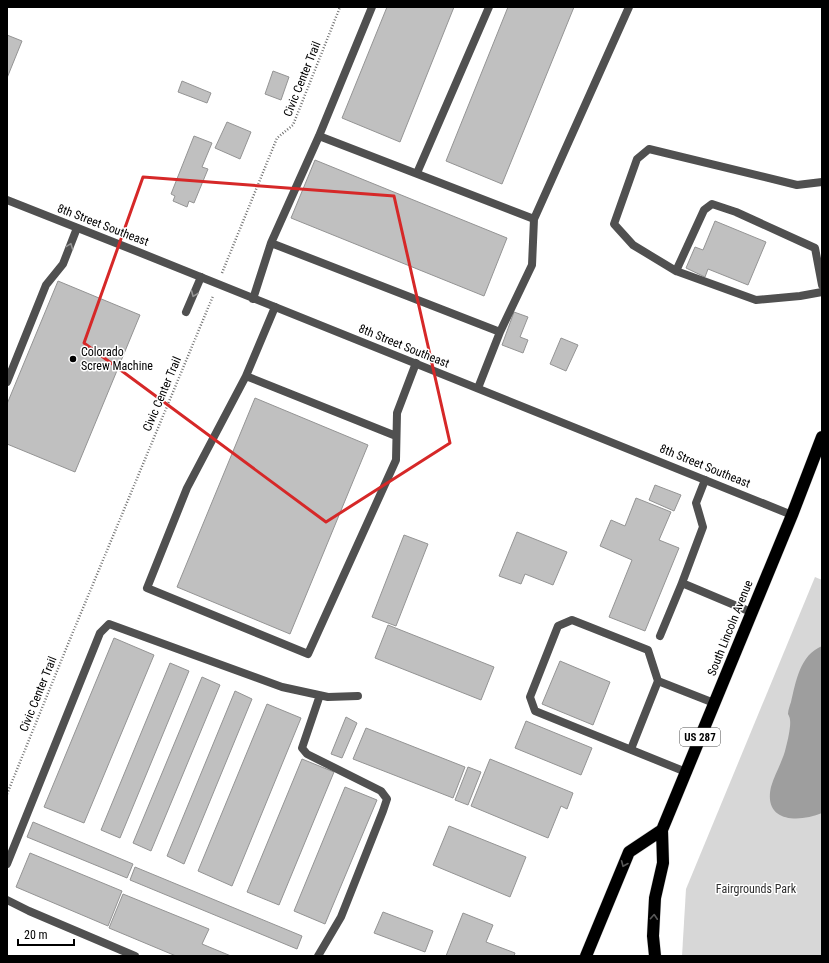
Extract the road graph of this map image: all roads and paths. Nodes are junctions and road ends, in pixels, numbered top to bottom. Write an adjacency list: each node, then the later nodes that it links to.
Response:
1 (340, 7): 14 (path, Civic Center Trail)
2 (372, 7): 5 (street)
3 (489, 7): 6 (street)
4 (629, 7): 9 (street)
5 (320, 136): 6 (street); 11 (street)
6 (417, 173): 9 (street)
7 (822, 182): 12 (street)
8 (7, 200): 10 (street, 8th Street Southeast)
9 (534, 219): 20 (street)
10 (77, 228): 13 (street, 8th Street Southeast); 23 (street, one-way to 10)
11 (272, 242): 17 (street); 20 (street)
12 (676, 271): 15 (street); 16 (street)
13 (201, 277): 14 (street, 8th Street Southeast); 19 (street, one-way to 19)
14 (218, 284): 17 (street, 8th Street Southeast); 38 (path, Civic Center Trail)
15 (822, 285)
16 (822, 292)
17 (253, 299): 18 (street, 8th Street Southeast)
18 (275, 307): 21 (street, 8th Street Southeast); 22 (street)
19 (186, 312)
20 (500, 332): 24 (street)
21 (416, 364): 24 (street, 8th Street Southeast); 25 (street)
22 (246, 376): 25 (street); 25 (street)
23 (7, 382)
24 (478, 388): 27 (street, 8th Street Southeast)
25 (396, 436)
26 (822, 437): 28 (highway, South Lincoln Avenue / US 287)
27 (705, 480): 28 (street, 8th Street Southeast); 29 (street)
28 (792, 515): 30 (highway, South Lincoln Avenue / US 287)
29 (682, 583): 30 (street); 31 (street)
30 (751, 612): 35 (highway, South Lincoln Avenue / US 287)
31 (660, 636)
32 (658, 681): 35 (street); 36 (street); 36 (street)
33 (320, 695): 34 (street); 40 (street); 43 (street)
34 (358, 696)
35 (714, 703): 37 (highway, South Lincoln Avenue / US 287)
36 (631, 749): 37 (street)
37 (686, 772): 39 (highway, South Lincoln Avenue / US 287)
38 (7, 794)
39 (662, 830): 44 (highway, one-way to 44); 45 (highway, South Lincoln Avenue / US 287, one-way to 39)
40 (7, 864)
41 (7, 900): 42 (street)
42 (135, 956)
43 (318, 956)
44 (586, 956)
45 (654, 956)

